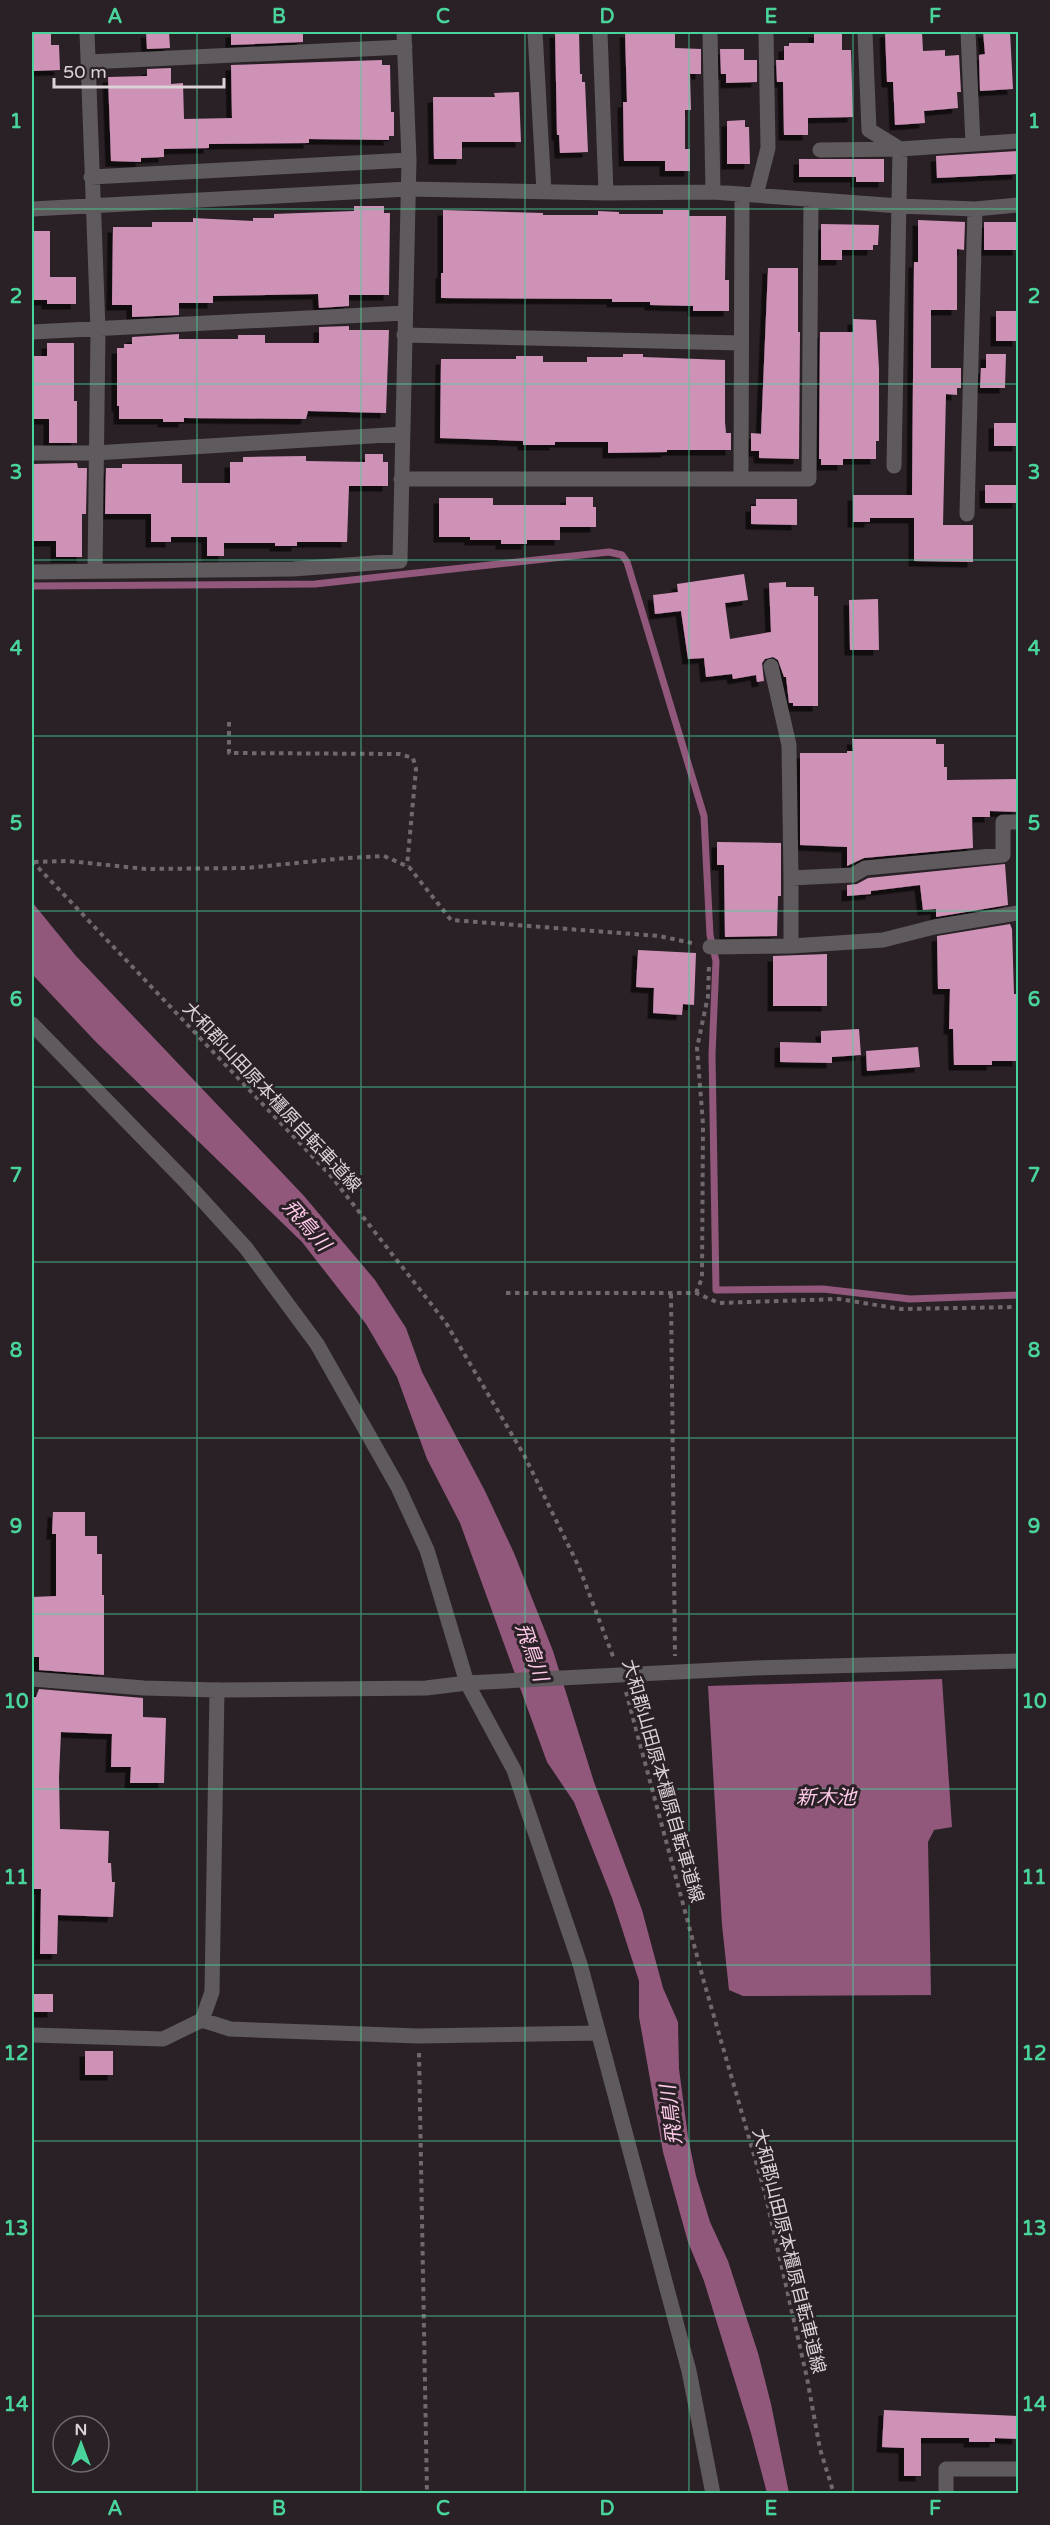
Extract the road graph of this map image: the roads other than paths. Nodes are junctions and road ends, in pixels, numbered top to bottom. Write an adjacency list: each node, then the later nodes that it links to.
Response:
1 (87, 32): 9 (street)
2 (535, 32): 17 (street)
3 (600, 32): 19 (street)
4 (710, 32): 18 (street)
5 (766, 32): 20 (street)
6 (865, 32): 12 (street)
7 (968, 32): 11 (street)
8 (405, 39): 9 (street); 14 (street)
9 (88, 62): 15 (street)
10 (1018, 141): 11 (street)
11 (973, 144): 12 (street)
12 (900, 149): 13 (street); 24 (street)
13 (820, 150)
14 (409, 160): 15 (street); 16 (street)
15 (91, 177): 22 (street)
16 (408, 189): 17 (street); 22 (street); 27 (street)
17 (544, 192): 19 (street)
18 (712, 192): 19 (street); 20 (street)
19 (606, 193)
20 (749, 195): 21 (street); 31 (street)
21 (811, 200): 24 (street); 36 (street)
22 (92, 205): 25 (street); 28 (street)
23 (1018, 205): 26 (street)
24 (899, 206): 26 (street); 35 (street)
25 (32, 209)
26 (975, 209): 38 (street)
27 (404, 313): 28 (street); 30 (street)
28 (98, 330): 29 (street); 34 (street)
29 (32, 332)
30 (404, 334): 31 (street); 32 (street)
31 (741, 343): 36 (street)
32 (403, 434): 34 (street); 37 (street)
33 (32, 453): 34 (street)
34 (95, 453): 39 (street)
35 (894, 466)
36 (741, 478): 37 (street)
37 (401, 479): 39 (street)
38 (967, 514)
39 (95, 571): 40 (street)
40 (32, 572)
41 (771, 666): 43 (street)
42 (1018, 822): 43 (street)
43 (791, 878): 45 (street)
44 (1018, 913): 45 (street)
45 (791, 946): 46 (street)
46 (710, 947)
47 (32, 1024): 50 (street)
48 (1018, 1661): 50 (street)
49 (32, 1679): 51 (street)
50 (474, 1683): 51 (street); 53 (street)
51 (217, 1690): 52 (street)
52 (202, 2020): 53 (street); 54 (street)
53 (598, 2033): 56 (street)
54 (32, 2035)
55 (1018, 2469): 57 (street)
56 (713, 2493)
57 (946, 2493)

